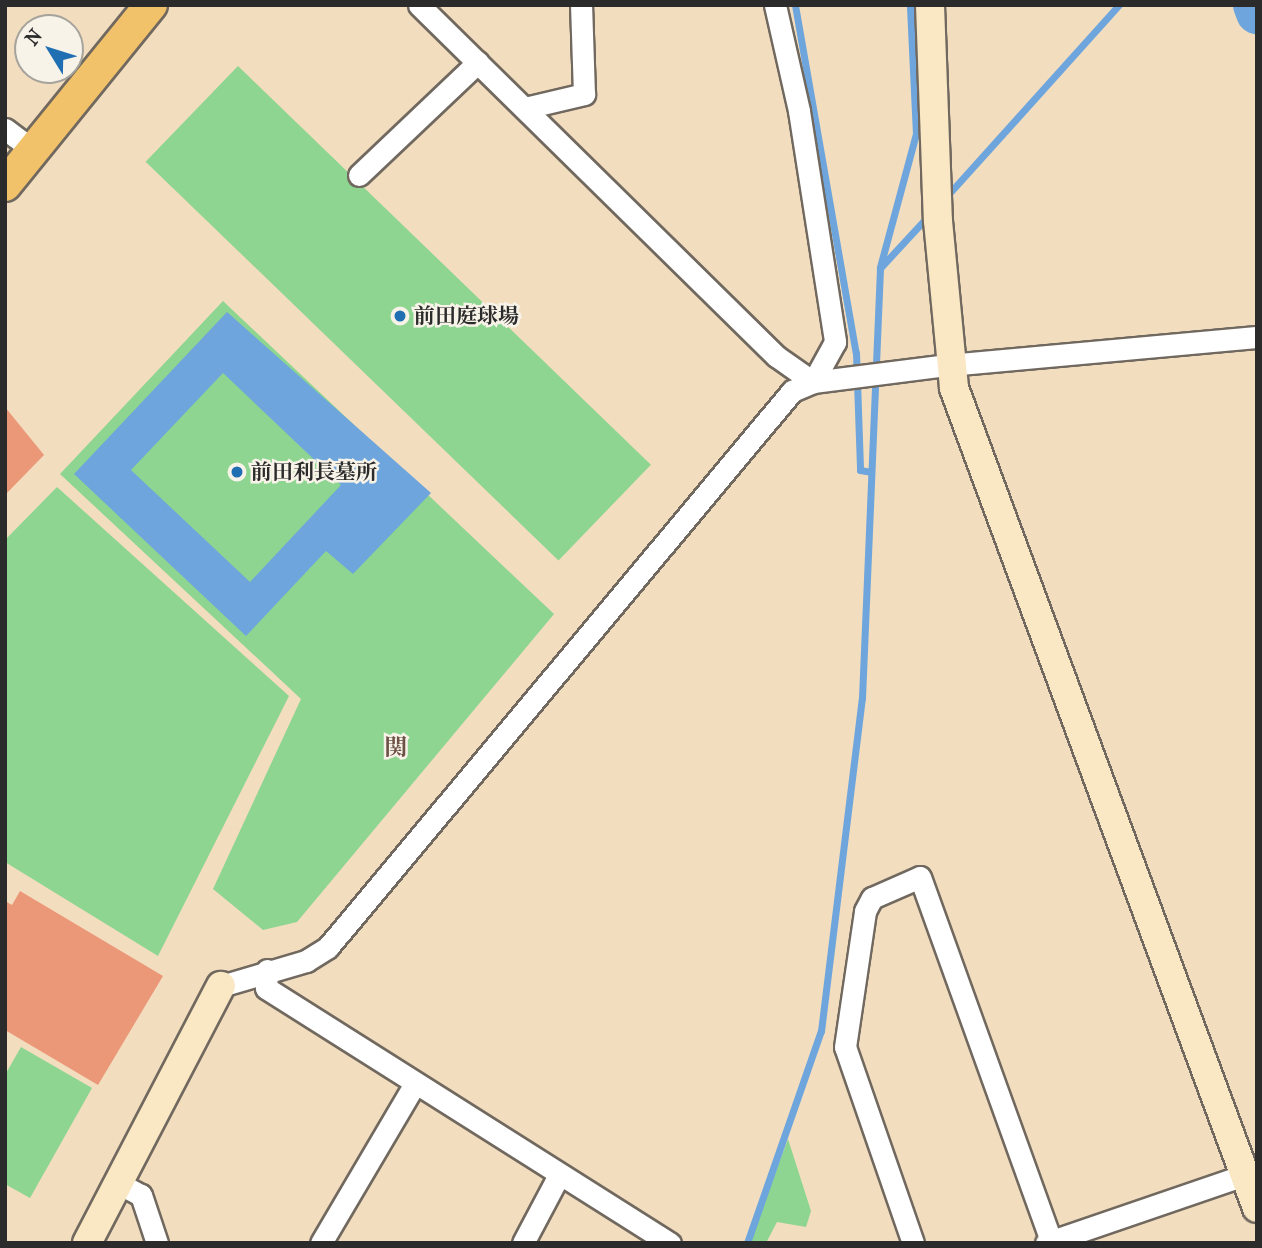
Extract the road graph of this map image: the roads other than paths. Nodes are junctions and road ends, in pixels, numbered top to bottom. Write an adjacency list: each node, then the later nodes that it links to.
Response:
1 (151, 5): 9 (main road)
2 (419, 5): 6 (street)
3 (581, 5): 7 (street)
4 (775, 5): 14 (street)
5 (930, 5): 13 (street)
6 (478, 62): 7 (street); 10 (street)
7 (525, 108): 14 (street)
8 (5, 129): 9 (street)
9 (32, 149): 11 (main road)
10 (359, 175)
11 (5, 185)
12 (1257, 337): 13 (street)
13 (948, 365): 14 (street); 18 (street)
14 (813, 382): 15 (street)
15 (267, 970): 16 (street); 17 (street)
16 (221, 986): 20 (street)
17 (414, 1085): 19 (street); 26 (street)
18 (1251, 1173): 21 (street); 23 (street)
19 (558, 1177): 22 (street); 27 (street)
20 (118, 1183): 24 (street); 25 (street)
21 (1257, 1208)
22 (668, 1242)
23 (1050, 1242): 28 (street)
24 (87, 1243)
25 (157, 1243)
26 (321, 1243)
27 (523, 1243)
28 (913, 1243)

